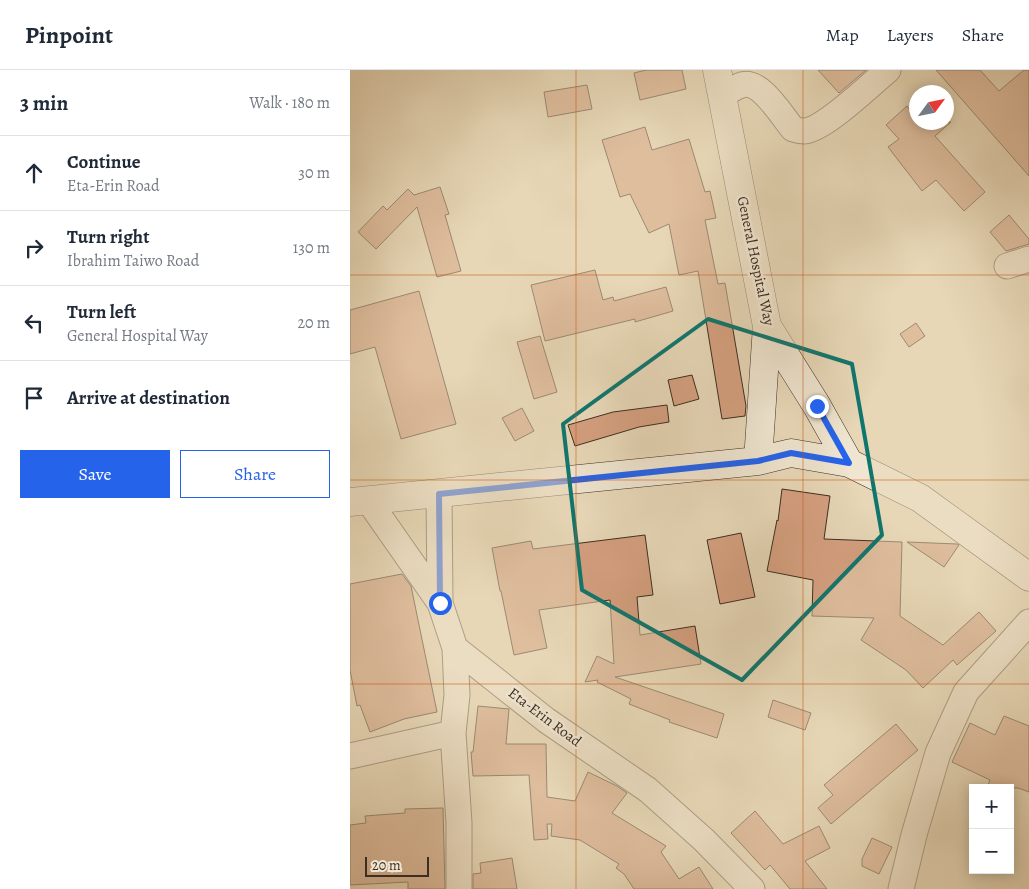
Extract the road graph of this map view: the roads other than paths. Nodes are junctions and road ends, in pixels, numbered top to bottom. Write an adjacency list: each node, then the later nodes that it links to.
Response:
1 (717, 70): 3 (main road, General Hospital Way)
2 (888, 70): 3 (street)
3 (722, 97): 4 (main road, General Hospital Way)
4 (767, 326): 5 (main road); 6 (main road, General Hospital Way)
5 (758, 461): 6 (main road); 7 (main road)
6 (849, 463): 9 (main road)
7 (439, 494): 8 (main road); 10 (street)
8 (359, 501): 10 (street)
9 (1029, 577)
10 (440, 603): 12 (street)
11 (1029, 622): 17 (street)
12 (455, 648): 13 (street); 16 (street, Eta-Erin Road)
13 (453, 732): 14 (street); 15 (street)
14 (350, 756)
15 (459, 889)
16 (752, 889)
17 (901, 889)

